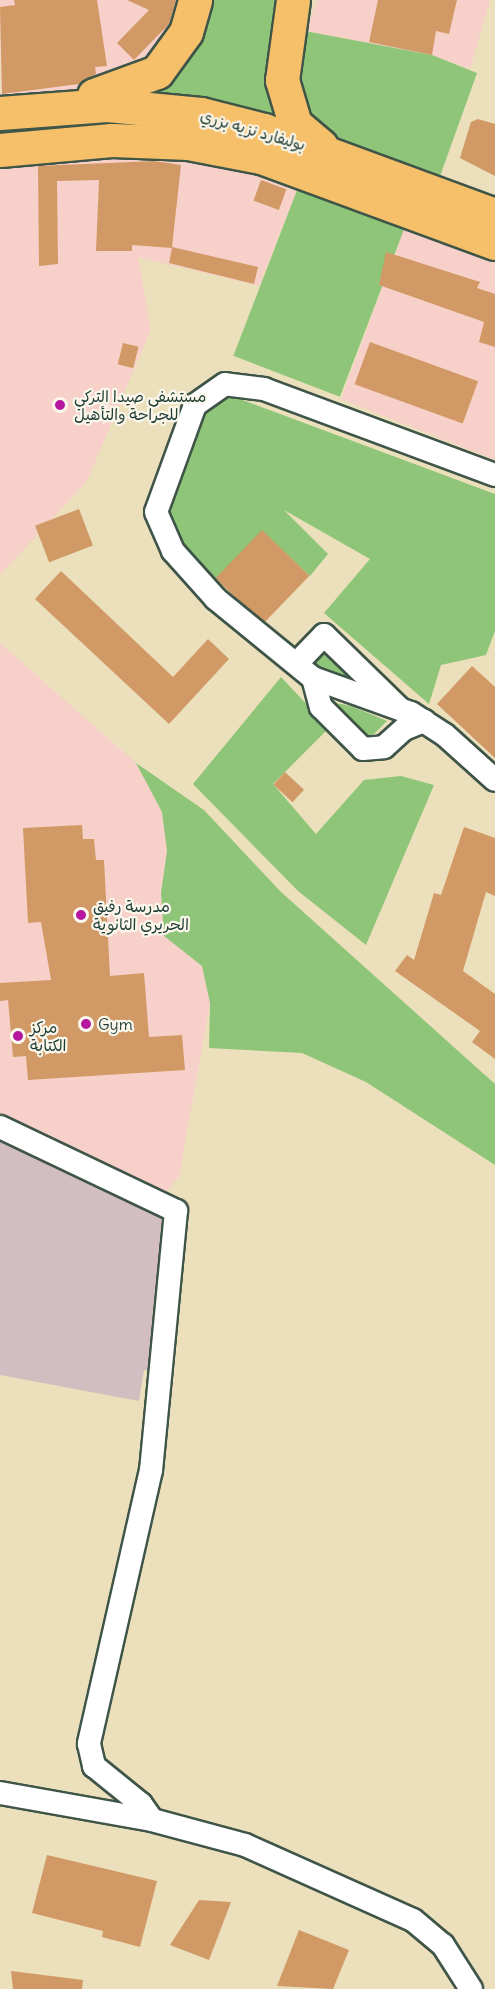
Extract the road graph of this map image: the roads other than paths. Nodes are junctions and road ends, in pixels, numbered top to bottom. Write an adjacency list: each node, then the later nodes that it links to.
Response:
1 (195, 0): 3 (highway)
2 (293, 0): 5 (highway)
3 (5, 112): 5 (highway, بوليفارد نزيه بزري)
4 (0, 150): 7 (highway, بوليفارد نزيه بزري)
5 (332, 154): 6 (highway, بوليفارد نزيه بزري)
6 (495, 215)
7 (495, 243)
8 (495, 475): 9 (street)
9 (305, 671): 10 (street); 10 (street); 11 (street)
10 (400, 709): 11 (street)
11 (424, 721): 12 (street)
12 (495, 780)
13 (0, 1127): 15 (street)
14 (0, 1793): 15 (street)
15 (152, 1820): 16 (street)
16 (471, 1989)

